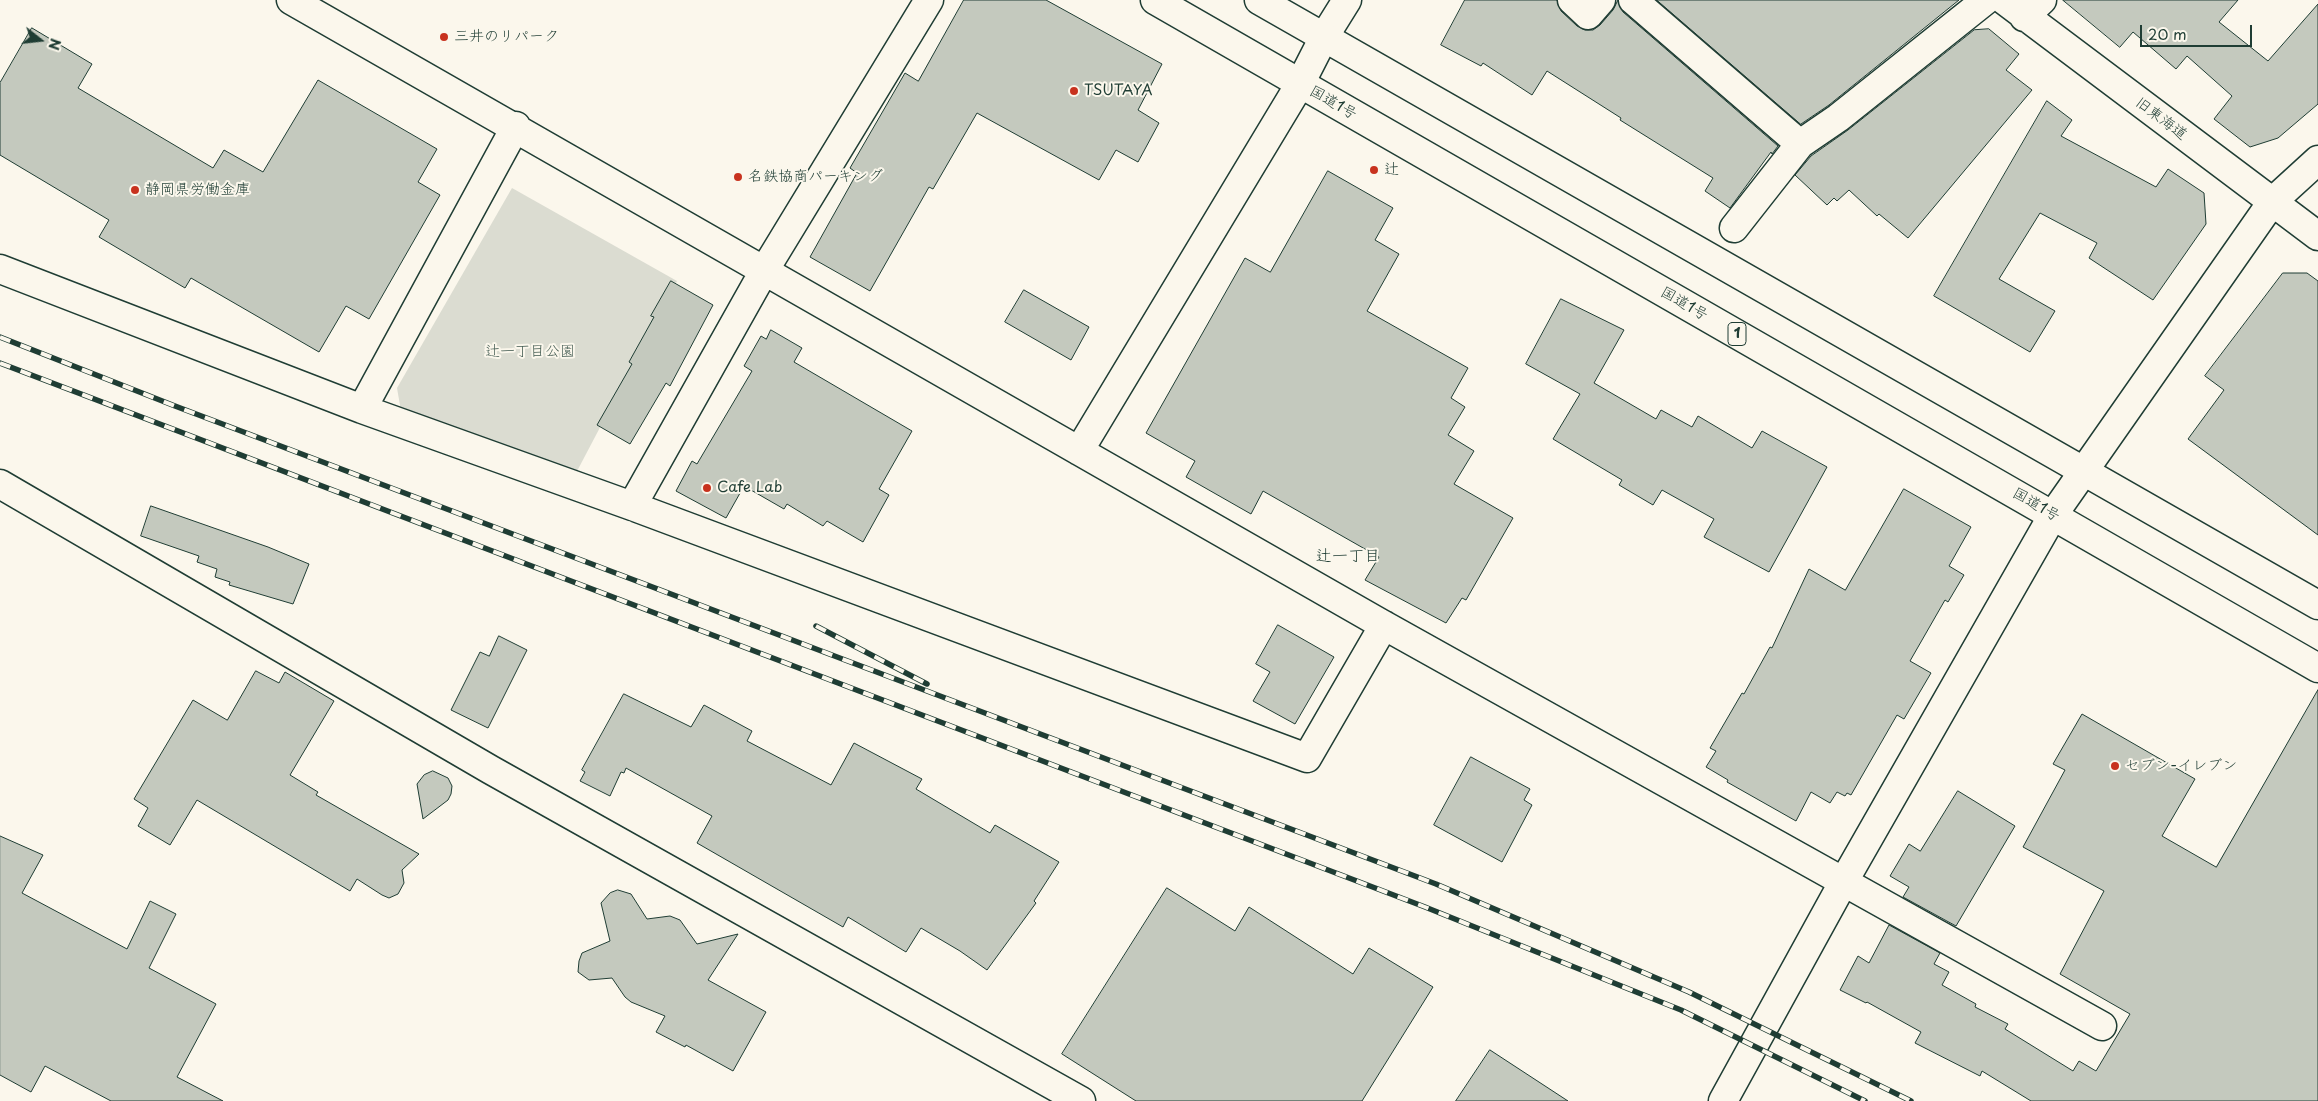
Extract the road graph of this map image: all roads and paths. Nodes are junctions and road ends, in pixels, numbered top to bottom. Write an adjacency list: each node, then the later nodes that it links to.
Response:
1 (291, 0): 14 (main road)
2 (929, 0): 21 (main road)
3 (1155, 0): 13 (main road, 国道1号 / 1)
4 (1259, 0): 12 (main road)
5 (1347, 0): 12 (main road)
6 (1572, 0): 7 (main road)
7 (1600, 0)
8 (1633, 0): 15 (main road)
9 (1986, 0): 15 (main road)
10 (2004, 0): 11 (main road, 旧東海道)
11 (2033, 9): 17 (main road, 旧東海道)
12 (1324, 37): 13 (main road); 24 (main road)
13 (1300, 84): 23 (main road); 27 (main road, 国道1号 / 1)
14 (516, 126): 21 (main road); 22 (main road)
15 (1800, 144): 18 (main road)
16 (2318, 160): 17 (main road)
17 (2272, 202): 19 (main road, 旧東海道); 24 (main road)
18 (1734, 228)
19 (2318, 236)
20 (0, 268): 22 (main road)
21 (764, 271): 23 (main road); 26 (main road)
22 (362, 409): 26 (main road)
23 (1079, 451): 29 (main road)
24 (2084, 471): 27 (main road); 28 (main road)
25 (0, 484): 33 (main road)
26 (632, 506): 29 (main road)
27 (2053, 515): 30 (main road, 国道1号 / 1); 31 (main road)
28 (2318, 605)
29 (1384, 625): 31 (main road)
30 (2318, 668)
31 (1844, 881): 32 (main road); 34 (main road)
32 (2102, 1026)
33 (1081, 1101)
34 (1723, 1101)

